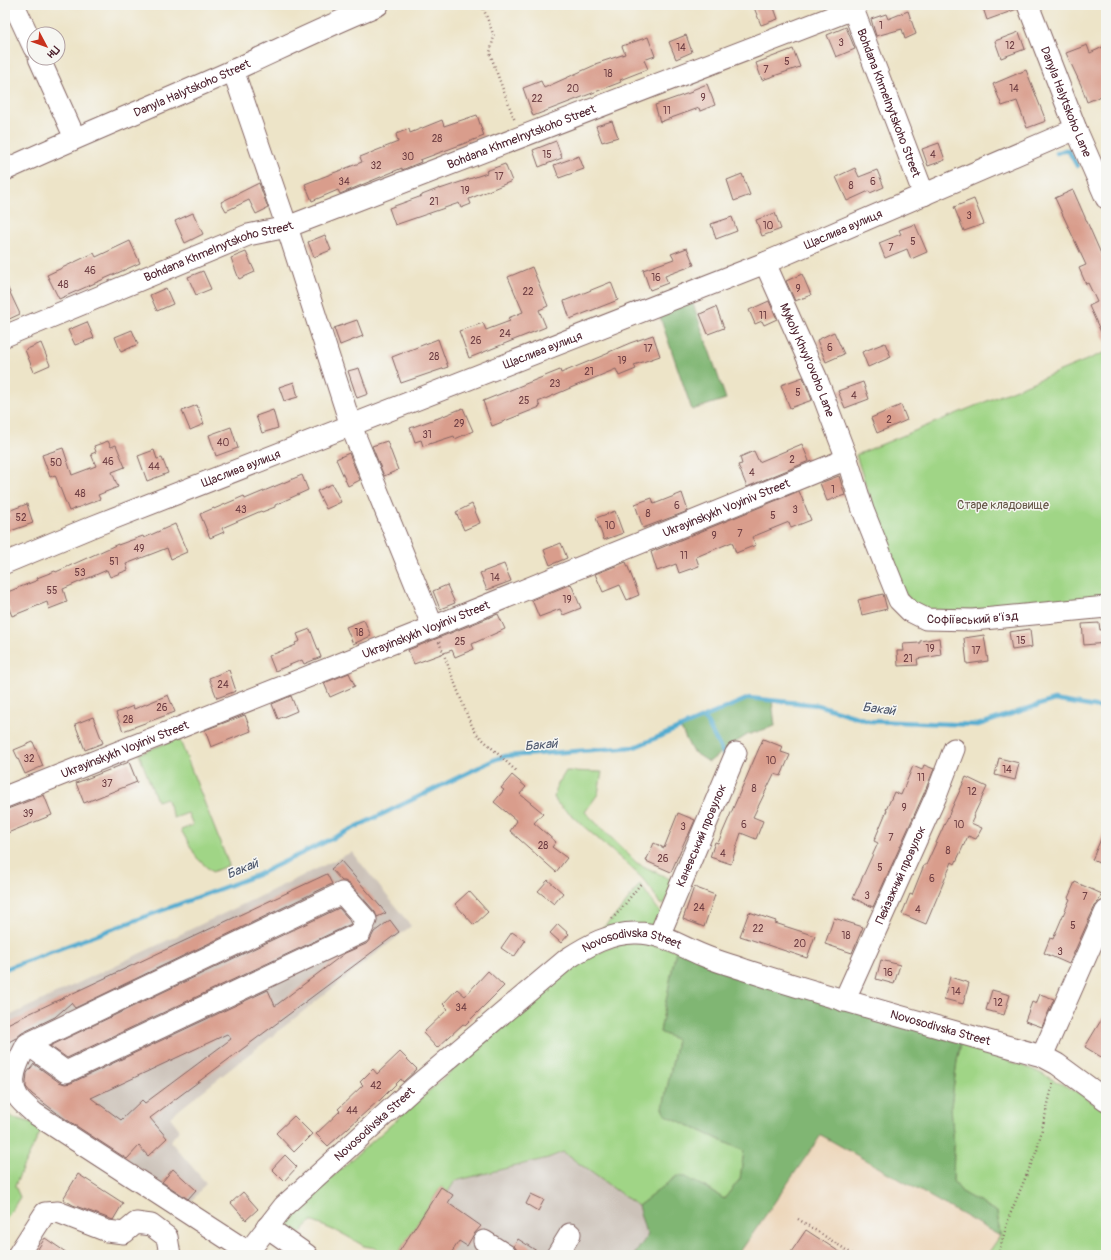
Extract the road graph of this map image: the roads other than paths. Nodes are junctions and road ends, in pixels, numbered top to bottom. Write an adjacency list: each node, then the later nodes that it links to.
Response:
1 (14, 5): 5 (street)
2 (378, 5): 4 (street, Danyla Halytskoho Street)
3 (1028, 5): 8 (street, Danyla Halytskoho Lane)
4 (343, 12): 7 (street, Danyla Halytskoho Street)
5 (26, 31)
6 (43, 66): 9 (street)
7 (233, 70): 9 (street, Danyla Halytskoho Street); 13 (street)
8 (1076, 129): 11 (street, Щаслива вулиця); 12 (street, Danyla Halytskoho Lane)
9 (75, 138): 10 (street, Danyla Halytskoho Street)
10 (5, 170)
11 (924, 195): 13 (street, Bohdana Khmelnytskoho Street); 14 (street, Щаслива вулиця)
12 (1106, 198)
13 (287, 227): 15 (street, Bohdana Khmelnytskoho Street); 16 (street)
14 (765, 262): 16 (street, Щаслива вулиця); 17 (street, Mykoly Khvyl'ovoho Lane)
15 (5, 336)
16 (351, 426): 18 (street, Щаслива вулиця); 20 (street)
17 (847, 459): 19 (street, Софіївський в'їзд); 20 (street, Ukrayinskykh Voyiniv Street)
18 (5, 563)
19 (1106, 607)
20 (433, 626): 23 (street, Ukrayinskykh Voyiniv Street)
21 (954, 749): 26 (street, Пейзажний провулок)
22 (736, 753): 25 (street, Каневський провулок)
23 (5, 797)
24 (1106, 911): 28 (street)
25 (663, 927): 26 (street, Novosodivska Street); 30 (street, Novosodivska Street)
26 (844, 1001): 28 (street, Novosodivska Street)
27 (27, 1044): 27 (street); 33 (street)
28 (1050, 1060): 29 (street, Novosodivska Street)
29 (1106, 1100)
30 (267, 1227): 33 (street, Novosodivska Street); 36 (street)
31 (570, 1234): 38 (street)
32 (484, 1241): 37 (street)
33 (247, 1254)
34 (18, 1255): 35 (street)
35 (170, 1255)
36 (308, 1255)
37 (506, 1255)
38 (557, 1255)

